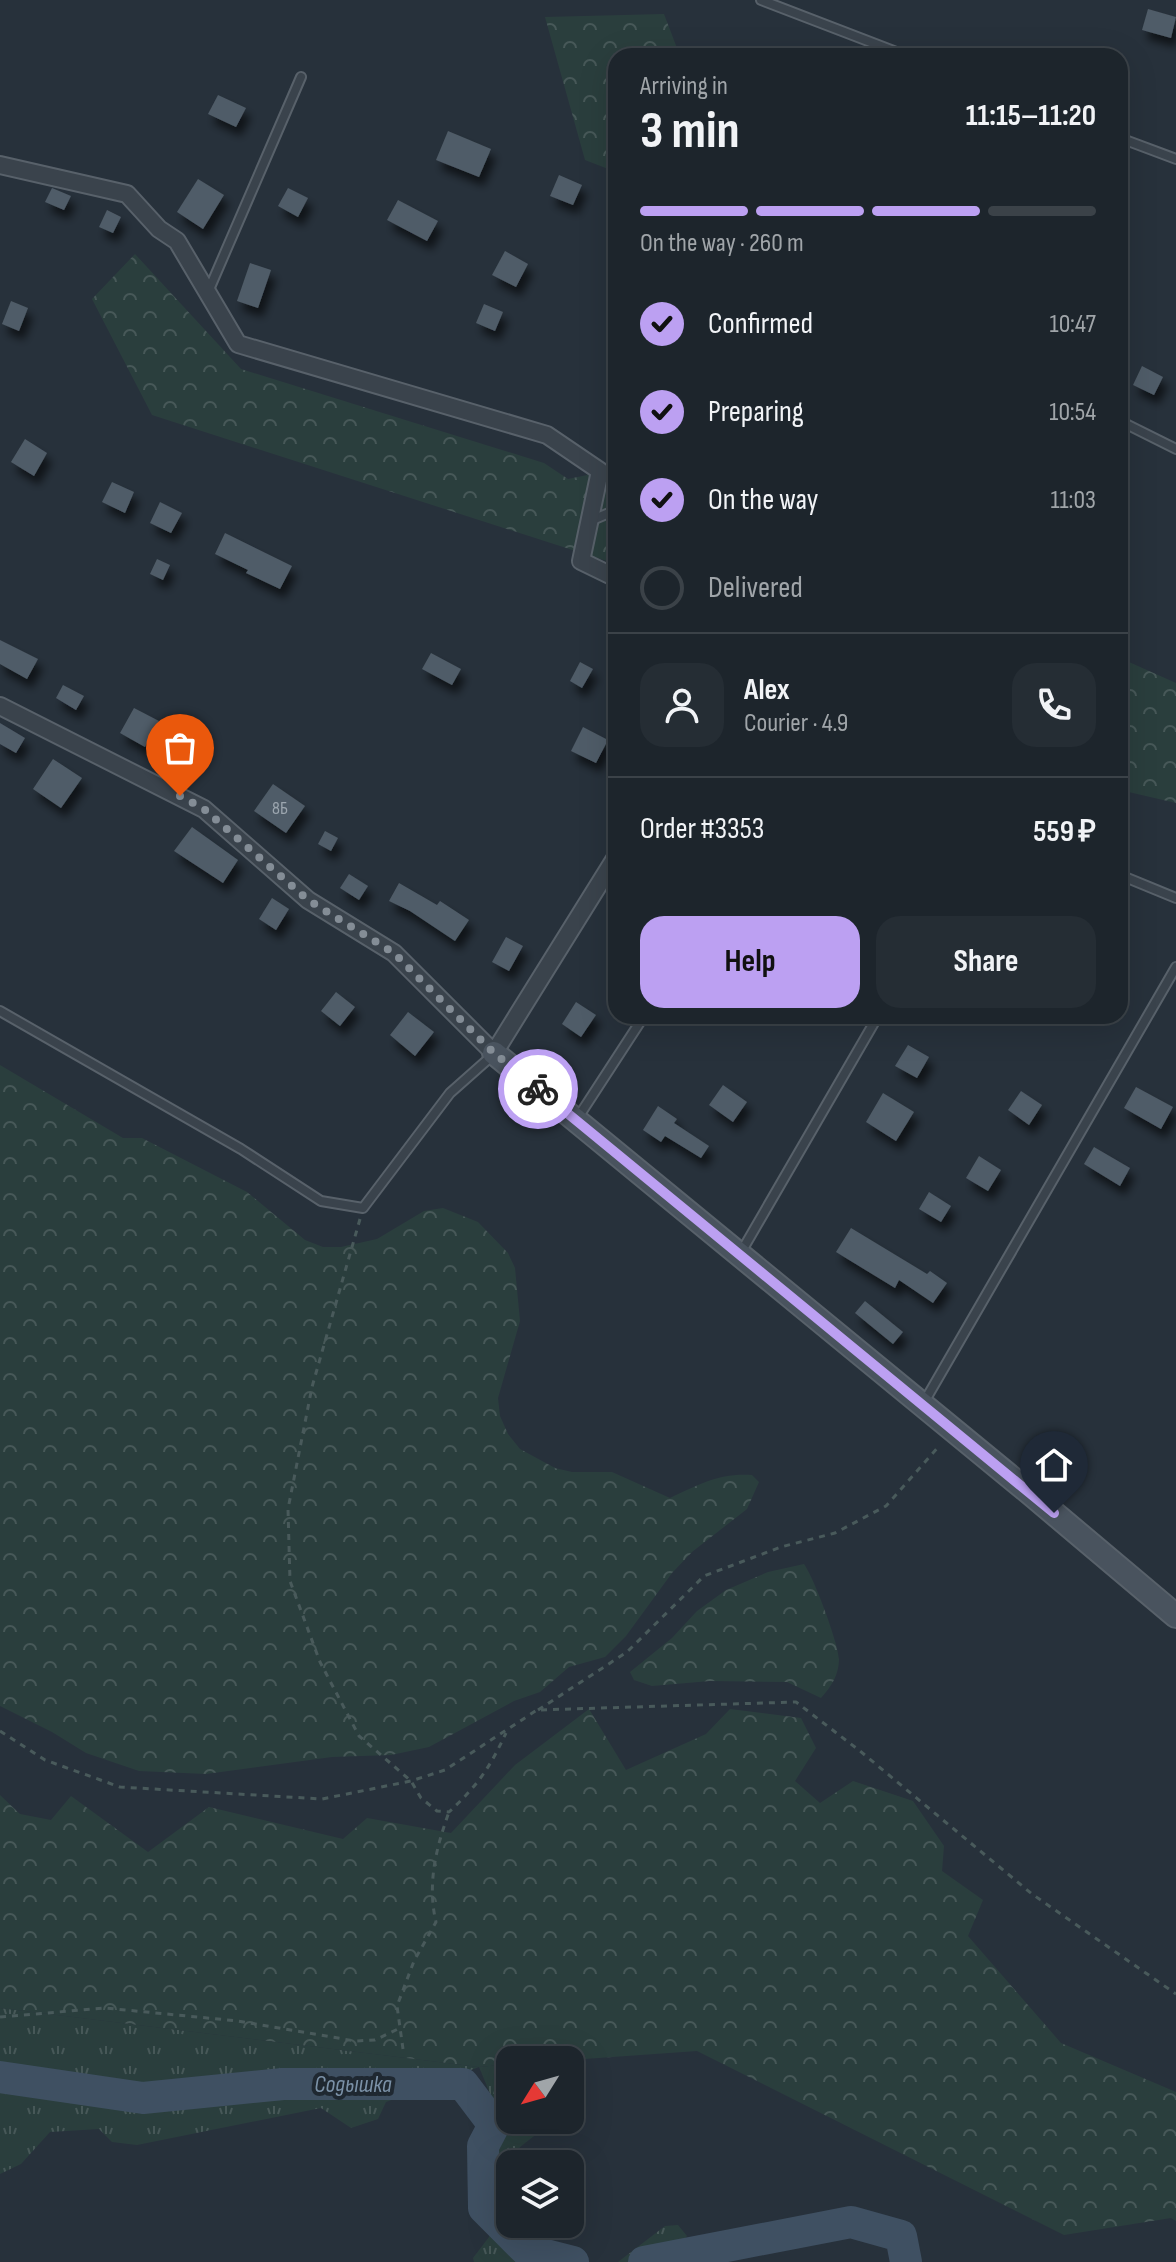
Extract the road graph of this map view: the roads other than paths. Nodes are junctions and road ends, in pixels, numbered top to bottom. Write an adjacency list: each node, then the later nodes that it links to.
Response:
1 (761, 0): 2 (lane)
2 (886, 48)
3 (301, 77): 7 (lane)
4 (1128, 141): 5 (lane)
5 (1176, 159)
6 (0, 165): 7 (street)
7 (208, 293): 11 (street)
8 (1128, 425): 9 (lane)
9 (1176, 449)
10 (608, 513): 11 (lane)
11 (589, 521): 12 (street)
12 (608, 574)
13 (0, 706): 21 (street)
14 (608, 870): 21 (street)
15 (1128, 878): 16 (lane)
16 (1176, 898)
17 (1176, 967): 24 (lane)
18 (0, 1011): 21 (lane)
19 (639, 1024): 22 (lane)
20 (873, 1024): 23 (lane)
21 (494, 1053): 22 (street)
22 (576, 1120): 23 (street)
23 (740, 1254): 24 (street)
24 (922, 1404): 25 (street)
25 (1176, 1616)

